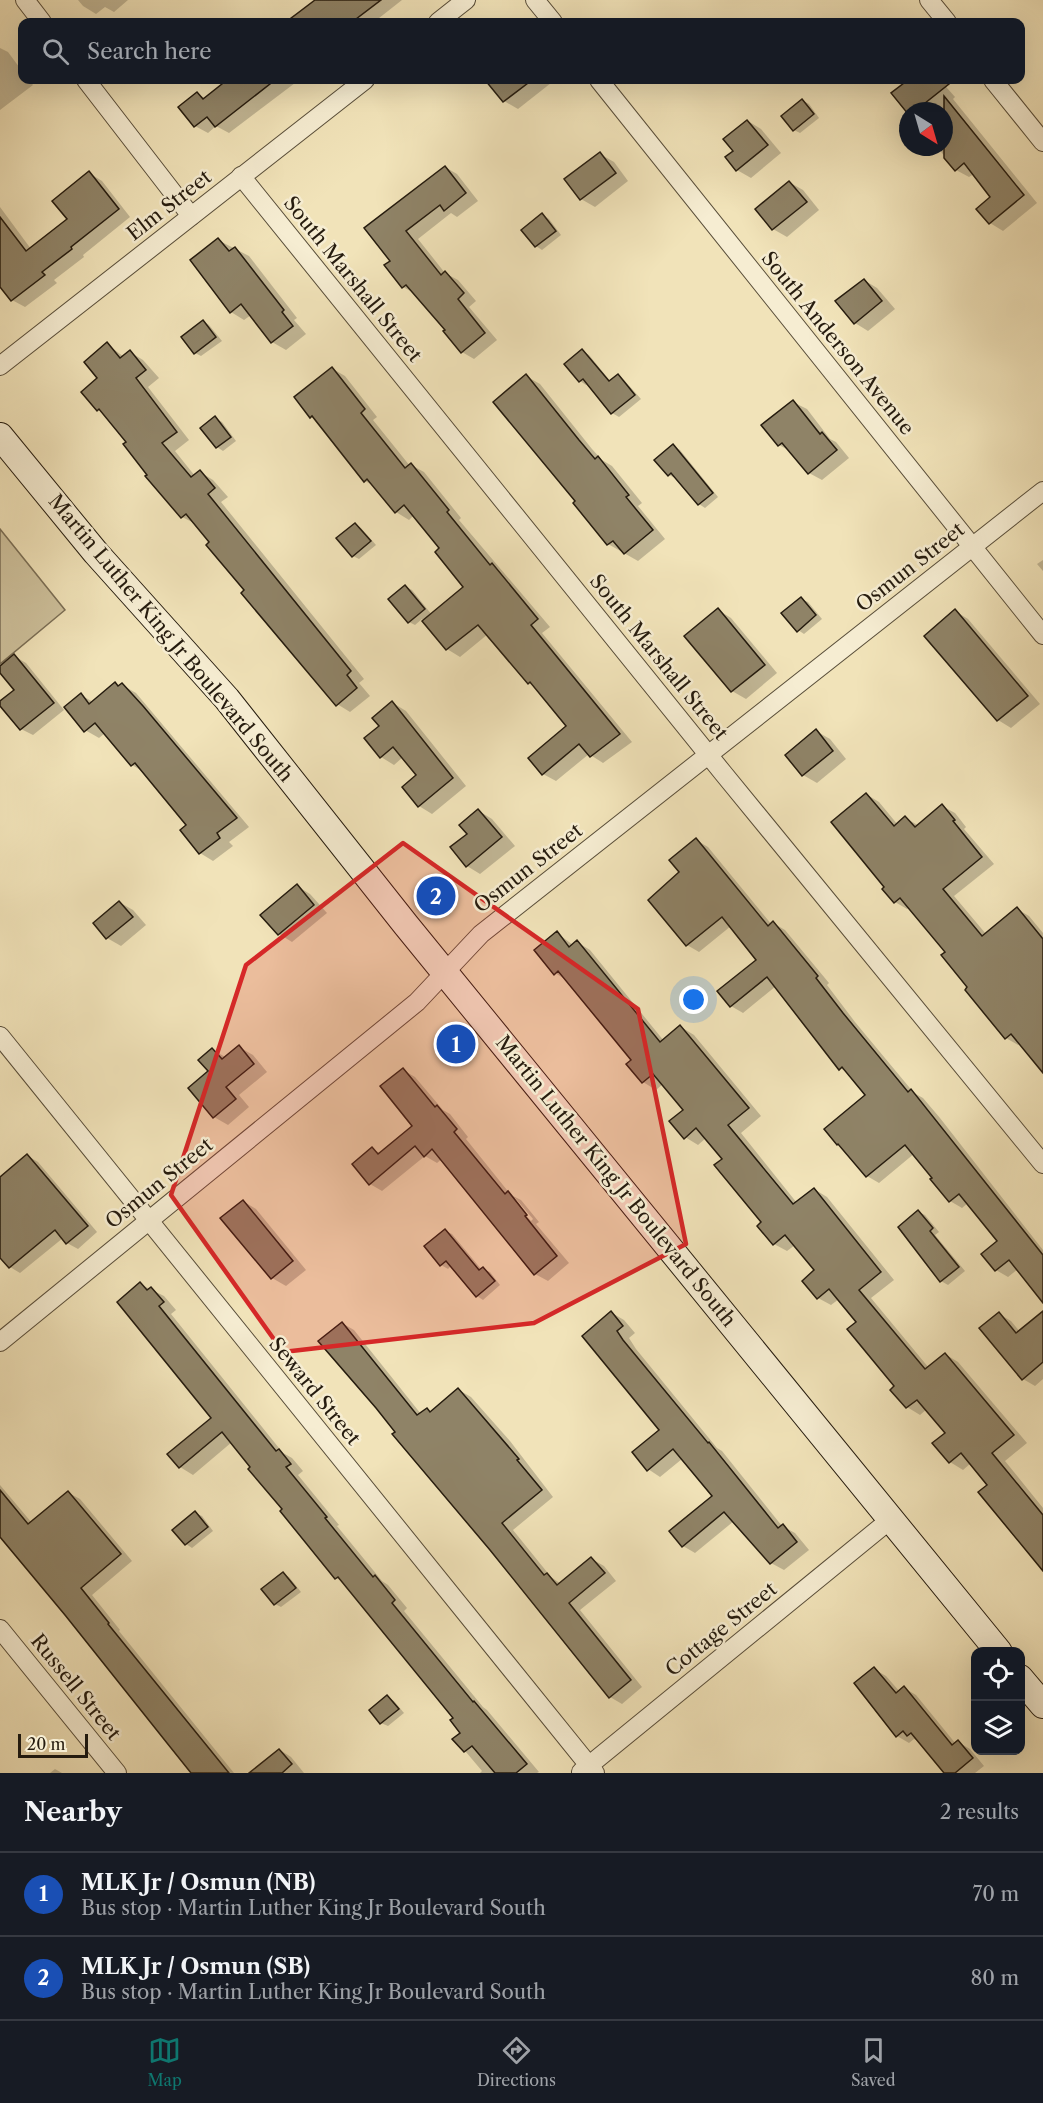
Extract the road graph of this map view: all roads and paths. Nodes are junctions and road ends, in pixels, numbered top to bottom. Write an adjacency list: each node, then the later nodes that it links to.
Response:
1 (25, 0): 5 (street)
2 (466, 0): 6 (street)
3 (535, 0): 7 (street)
4 (929, 0): 8 (street)
5 (39, 18)
6 (443, 18)
7 (550, 18)
8 (944, 18)
9 (89, 84): 15 (street)
10 (360, 84): 14 (street, Elm Street)
11 (602, 84): 19 (street, South Anderson Avenue)
12 (996, 84): 13 (street)
13 (1043, 142)
14 (242, 176): 15 (street, Elm Street); 21 (street, South Marshall Street)
15 (191, 216): 16 (street, Elm Street)
16 (0, 366)
17 (0, 436): 22 (main road, Martin Luther King Jr Boulevard South)
18 (1043, 492): 19 (street, Osmun Street)
19 (972, 547): 20 (street, South Anderson Avenue); 21 (street, Osmun Street)
20 (1043, 635)
21 (709, 754): 22 (street, Osmun Street); 24 (street, South Marshall Street)
22 (445, 972): 25 (street, Osmun Street); 27 (main road, Martin Luther King Jr Boulevard South)
23 (0, 1036): 25 (street, Seward Street)
24 (1043, 1164)
25 (149, 1221): 26 (street, Osmun Street); 32 (street, Seward Street)
26 (0, 1342)
27 (891, 1519): 29 (main road, Martin Luther King Jr Boulevard South); 32 (street, Cottage Street)
28 (0, 1629): 33 (street, Russell Street)
29 (995, 1647)
30 (1025, 1684): 31 (main road)
31 (1043, 1705)
32 (588, 1770)
33 (117, 1773)

